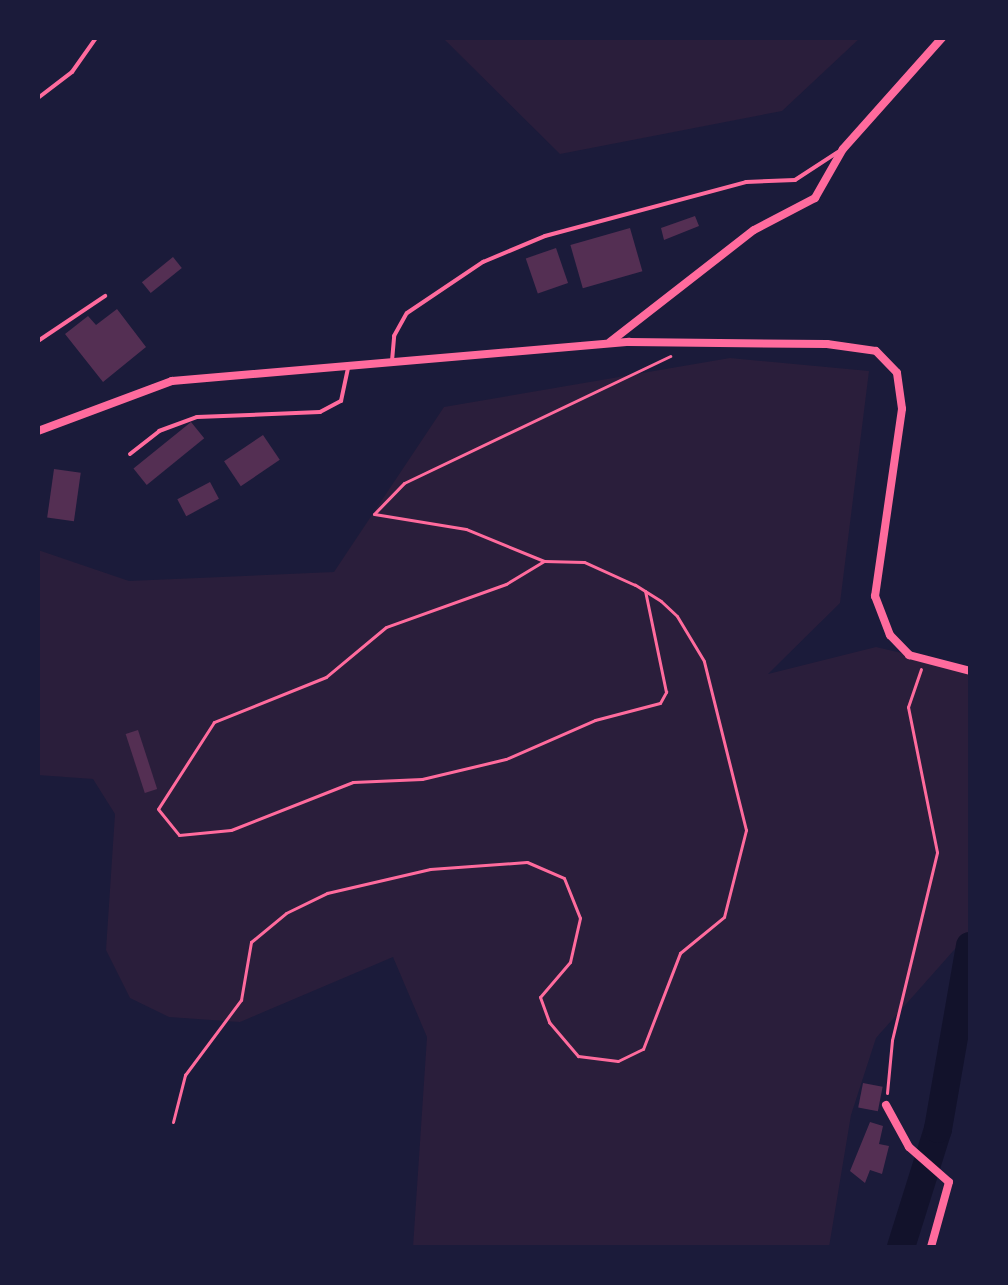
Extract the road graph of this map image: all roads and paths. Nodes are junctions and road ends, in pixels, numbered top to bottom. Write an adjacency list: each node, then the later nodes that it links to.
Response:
1 (96, 38): 3 (lane)
2 (942, 38): 4 (street)
3 (38, 98)
4 (843, 149): 7 (street); 9 (lane)
5 (105, 296): 6 (lane)
6 (38, 341)
7 (606, 345): 8 (street); 9 (street)
8 (689, 346): 13 (path); 15 (street)
9 (392, 365): 10 (street)
10 (348, 369): 11 (street); 12 (lane)
11 (38, 431)
12 (130, 454)
13 (544, 561): 14 (path); 14 (path)
14 (645, 591): 18 (path)
15 (925, 660): 16 (street); 17 (path)
16 (970, 671)
17 (886, 1105): 19 (street)
18 (173, 1122)
19 (931, 1247)

